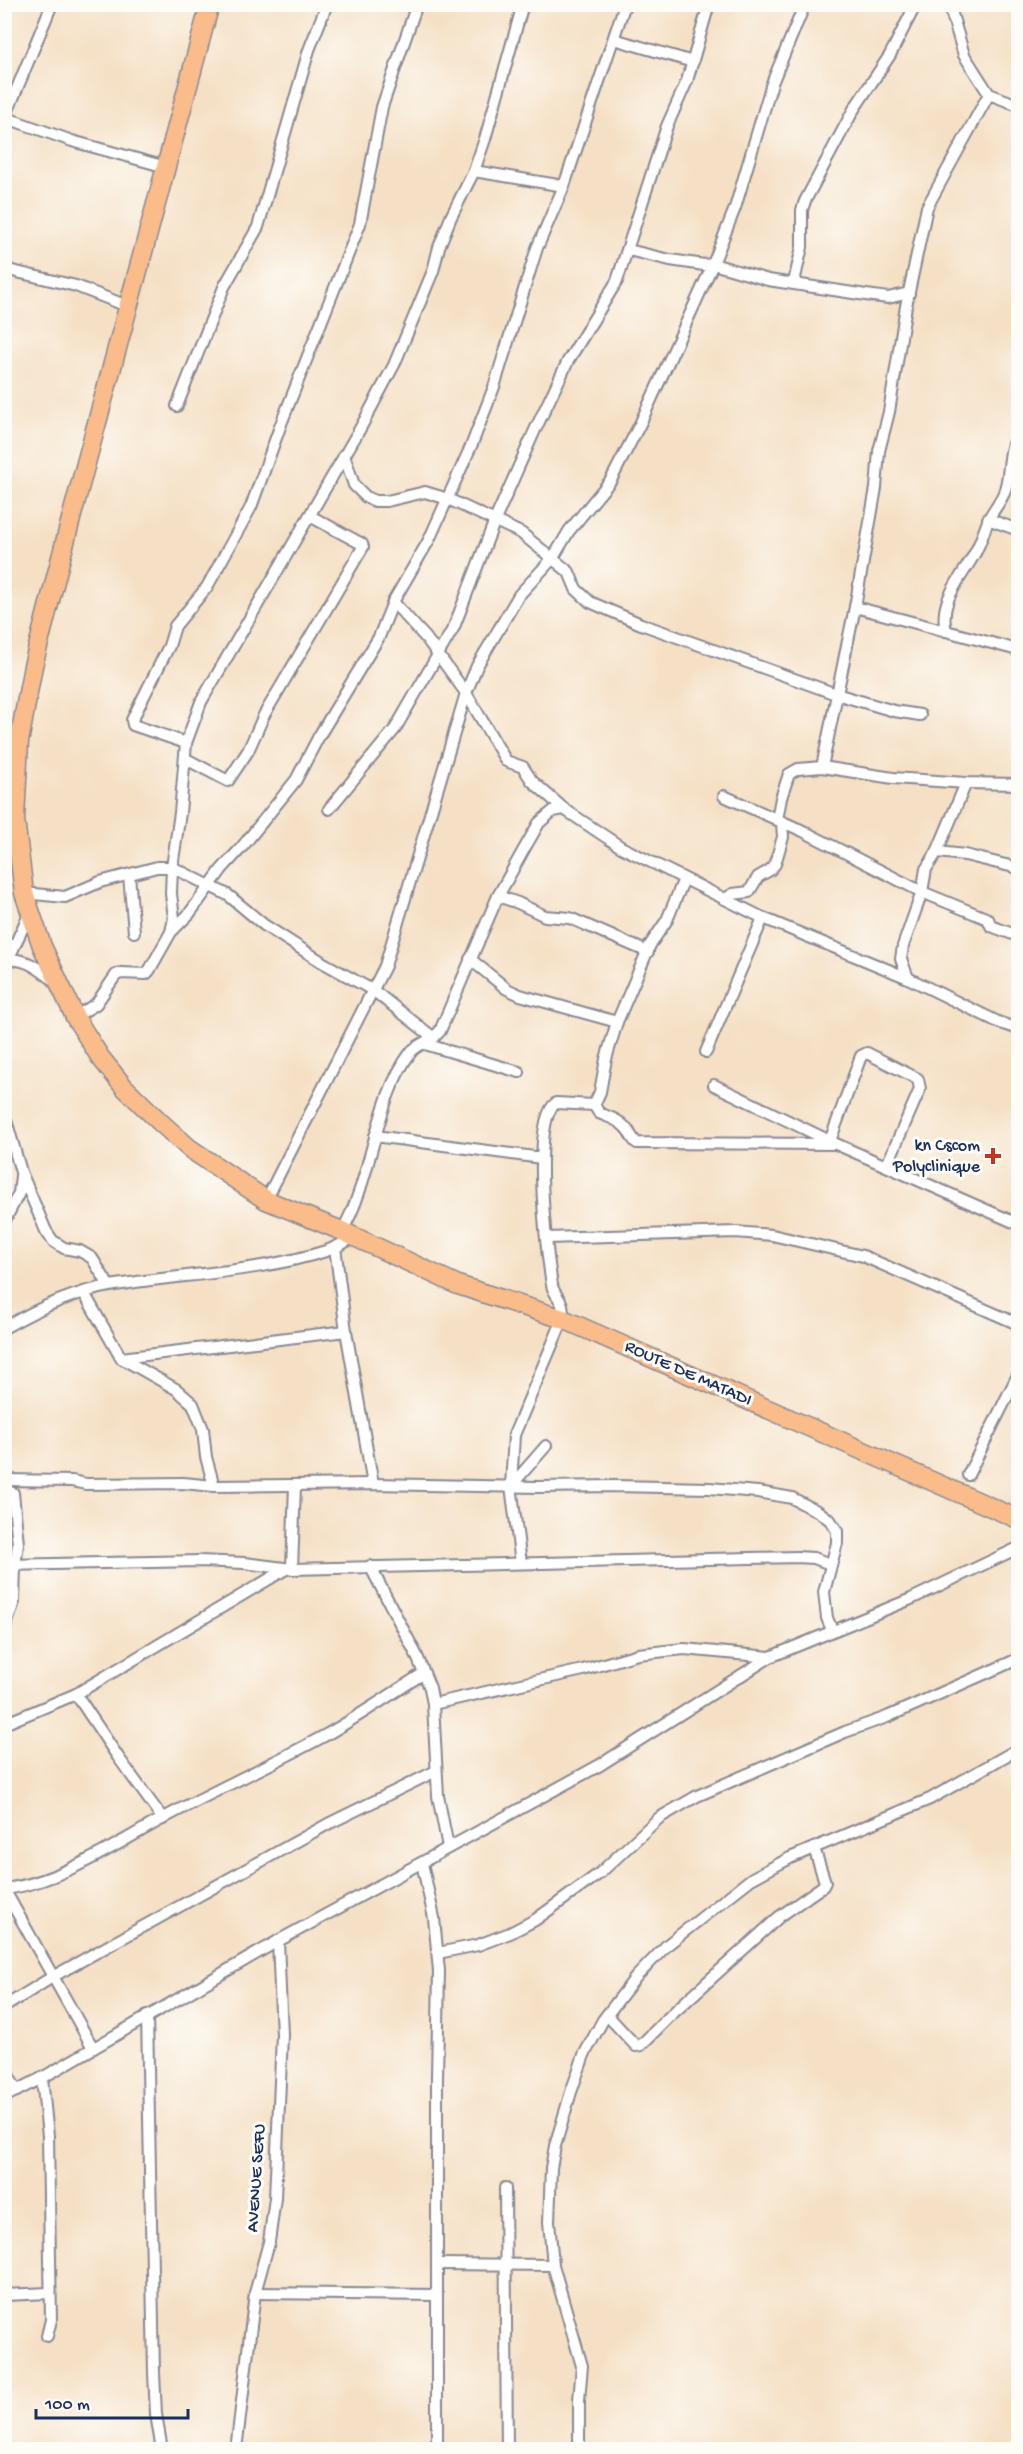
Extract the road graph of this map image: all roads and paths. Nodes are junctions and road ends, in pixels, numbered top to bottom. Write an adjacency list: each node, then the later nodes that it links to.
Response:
1 (52, 4): 15 (street)
2 (210, 4): 16 (highway, ROUTE DE MATADI)
3 (327, 4): 25 (street)
4 (417, 4): 42 (street)
5 (523, 4): 17 (street)
6 (625, 4): 11 (street)
7 (709, 4): 12 (street)
8 (805, 4): 20 (street)
9 (916, 4): 22 (street)
10 (949, 4): 13 (street)
11 (614, 39): 12 (street); 18 (street)
12 (693, 62): 19 (street)
13 (989, 94): 14 (street); 23 (street)
14 (1018, 105)
15 (5, 118): 16 (street)
16 (166, 167): 24 (highway, ROUTE DE MATADI)
17 (474, 171): 18 (street); 27 (street)
18 (564, 186): 28 (street)
19 (628, 250): 20 (street); 31 (street)
20 (713, 264): 22 (street); 33 (street)
21 (4, 269): 24 (street)
22 (794, 282): 23 (street)
23 (909, 293): 35 (street)
24 (127, 306): 51 (highway, ROUTE DE MATADI)
25 (177, 406)
26 (1018, 435): 30 (street)
27 (344, 455): 28 (street); 29 (street)
28 (448, 499): 31 (street); 34 (street)
29 (310, 516): 42 (street); 43 (street)
30 (988, 519): 32 (street); 36 (street)
31 (495, 520): 33 (street); 38 (street)
32 (1018, 530)
33 (553, 558): 39 (street); 40 (street)
34 (393, 602): 38 (street); 57 (street)
35 (855, 607): 36 (street); 40 (street)
36 (946, 631): 37 (street)
37 (1018, 650)
38 (438, 656): 39 (street); 48 (street)
39 (466, 693): 49 (street); 72 (street)
40 (836, 694): 41 (street); 44 (street)
41 (920, 715)
42 (186, 743): 43 (street)
43 (186, 759): 53 (street)
44 (822, 767): 45 (street); 50 (street)
45 (966, 783): 46 (street); 52 (street)
46 (1018, 784)
47 (724, 796): 50 (street)
48 (329, 809)
49 (564, 809): 56 (street); 60 (street)
50 (779, 821): 58 (street); 61 (street)
51 (10, 837): 59 (highway, ROUTE DE MATADI)
52 (937, 852): 54 (street); 58 (street)
53 (172, 867): 55 (street); 57 (street); 65 (street)
54 (1018, 868)
55 (129, 875): 59 (street); 64 (street)
56 (684, 879): 61 (street); 67 (street)
57 (210, 886): 65 (street); 72 (street)
58 (922, 892): 66 (street); 70 (street)
59 (24, 893): 62 (highway, ROUTE DE MATADI)
60 (498, 896): 67 (street); 68 (street)
61 (725, 899): 63 (street)
62 (30, 912): 69 (street); 71 (highway, ROUTE DE MATADI)
63 (763, 918): 70 (street); 77 (street)
64 (134, 932)
65 (171, 932): 73 (street)
66 (1018, 936)
67 (648, 952): 74 (street)
68 (471, 959): 74 (street); 76 (street)
69 (6, 960): 71 (street)
70 (908, 978): 75 (street)
71 (58, 983): 73 (highway, ROUTE DE MATADI)
72 (374, 991): 76 (street); 87 (street)
73 (75, 1017): 87 (highway, ROUTE DE MATADI)
74 (617, 1022): 80 (street)
75 (1018, 1029)
76 (430, 1041): 78 (street); 82 (street)
77 (706, 1052)
78 (519, 1072)
79 (714, 1085): 83 (street)
80 (594, 1105): 83 (street); 84 (street)
81 (4, 1113): 86 (street)
82 (375, 1136): 84 (street); 91 (street)
83 (833, 1142): 85 (street); 85 (street)
84 (542, 1158): 90 (street)
85 (887, 1165): 89 (street)
86 (21, 1172): 88 (street); 92 (street)
87 (266, 1200): 91 (highway, ROUTE DE MATADI)
88 (4, 1222)
89 (1018, 1223)
90 (548, 1238): 94 (street); 95 (street)
91 (344, 1239): 92 (street); 94 (highway, ROUTE DE MATADI); 97 (street)
92 (109, 1286): 93 (street)
93 (84, 1293): 96 (street); 98 (street)
94 (563, 1319): 106 (street); 108 (highway, ROUTE DE MATADI)
95 (1018, 1324)
96 (4, 1328)
97 (346, 1331): 98 (street); 103 (street)
98 (121, 1358): 104 (street)
99 (1018, 1375): 101 (street)
100 (546, 1446): 106 (street)
101 (968, 1475)
102 (4, 1480): 104 (street)
103 (373, 1484): 105 (street); 106 (street)
104 (214, 1486): 105 (street)
105 (295, 1486): 114 (street)
106 (511, 1486): 110 (street); 111 (street)
107 (4, 1490): 112 (street)
108 (1018, 1519)
109 (1018, 1548): 115 (street)
110 (521, 1563): 111 (street); 113 (street)
111 (830, 1564): 115 (street)
112 (10, 1565): 114 (street); 116 (street)
113 (370, 1566): 114 (street); 119 (street)
114 (289, 1569): 120 (street)
115 (832, 1630): 117 (street)
116 (4, 1631)
117 (770, 1657): 121 (street); 126 (street)
118 (1018, 1659): 130 (street)
119 (424, 1673): 121 (street); 125 (street)
120 (76, 1694): 122 (street); 125 (street)
121 (434, 1704): 124 (street)
122 (4, 1724)
123 (1018, 1749): 127 (street)
124 (436, 1771): 126 (street); 131 (street)
125 (163, 1819): 131 (street)
126 (448, 1847): 128 (street)
127 (813, 1848): 133 (street); 133 (street)
128 (422, 1863): 129 (street); 130 (street)
129 (278, 1941): 134 (street); 145 (street, AVENUE SEFU)
130 (438, 1953): 141 (street)
131 (54, 1976): 132 (street); 135 (street)
132 (4, 2007)
133 (607, 2014): 143 (street)
134 (147, 2016): 135 (street); 149 (street)
135 (93, 2048): 137 (street)
136 (4, 2068): 138 (street)
137 (42, 2078): 138 (street); 144 (street)
138 (17, 2091): 139 (street)
139 (4, 2097)
140 (506, 2188): 142 (street)
141 (438, 2264): 142 (street); 147 (street)
142 (505, 2265): 143 (street); 152 (street)
143 (553, 2265): 153 (street)
144 (50, 2293): 146 (street); 148 (street)
145 (255, 2293): 147 (street); 150 (street, AVENUE SEFU)
146 (4, 2295)
147 (436, 2295): 151 (street)
148 (47, 2336)
149 (158, 2448)
150 (237, 2450)
151 (437, 2450)
152 (507, 2450)
153 (579, 2450)

